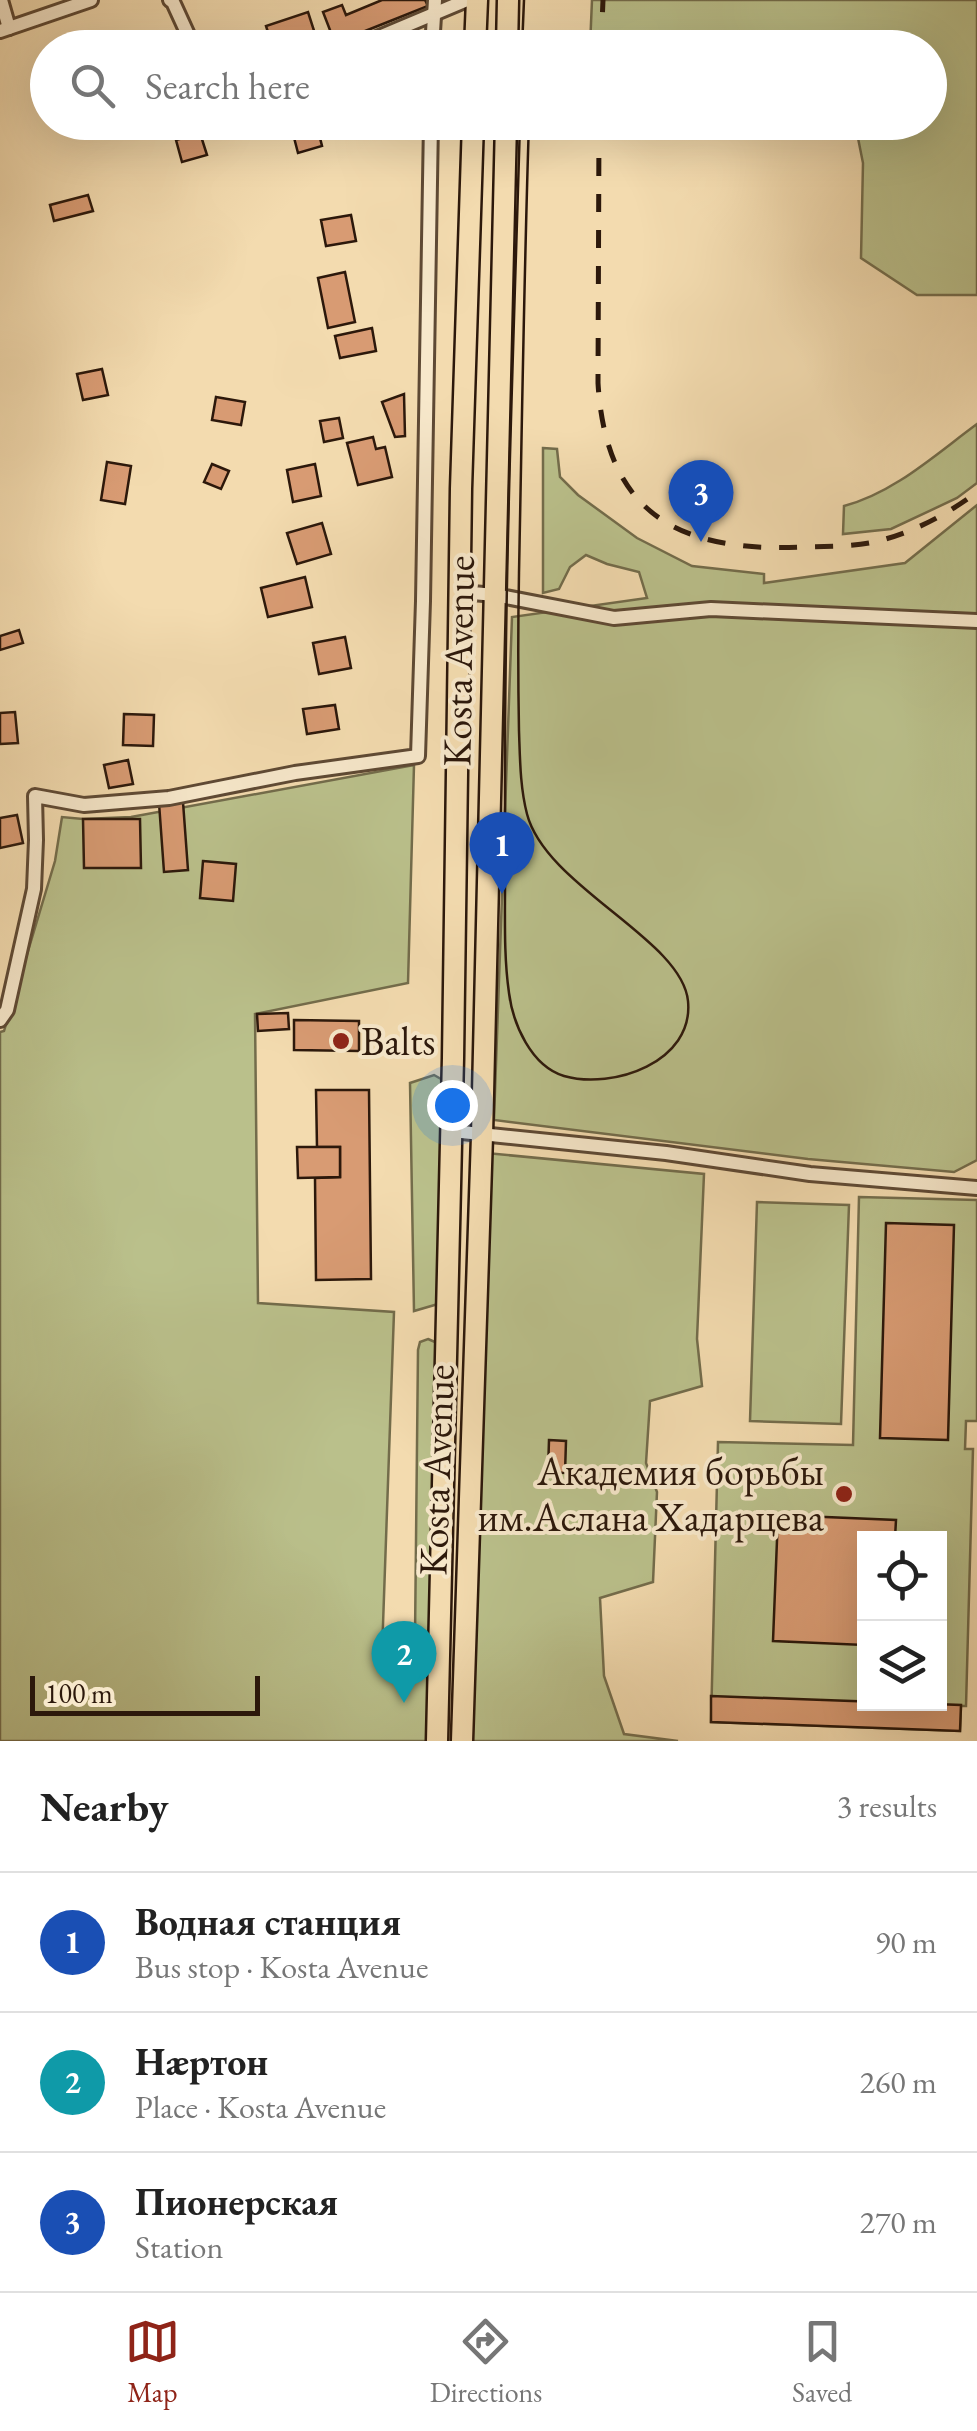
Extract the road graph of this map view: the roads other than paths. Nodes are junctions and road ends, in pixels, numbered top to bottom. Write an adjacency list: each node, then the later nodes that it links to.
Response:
1 (1, 0): 8 (street)
2 (91, 0): 8 (street)
3 (170, 0): 9 (street)
4 (466, 0): 7 (street)
5 (477, 0): 11 (main road)
6 (508, 0): 12 (main road)
7 (435, 7): 10 (street)
8 (4, 30)
9 (186, 30)
10 (389, 30)
11 (476, 30)
12 (508, 30)
13 (431, 140): 19 (street)
14 (472, 140): 16 (main road, Kosta Avenue)
15 (506, 140): 17 (main road, Kosta Avenue)
16 (462, 592): 17 (street); 20 (main road, Kosta Avenue)
17 (495, 595): 18 (street); 21 (main road, Kosta Avenue)
18 (977, 621)
19 (0, 1020)
20 (452, 1132): 21 (street); 23 (main road, Kosta Avenue)
21 (482, 1136): 22 (street); 24 (main road, Kosta Avenue)
22 (977, 1188)
23 (437, 1741)
24 (462, 1741)

